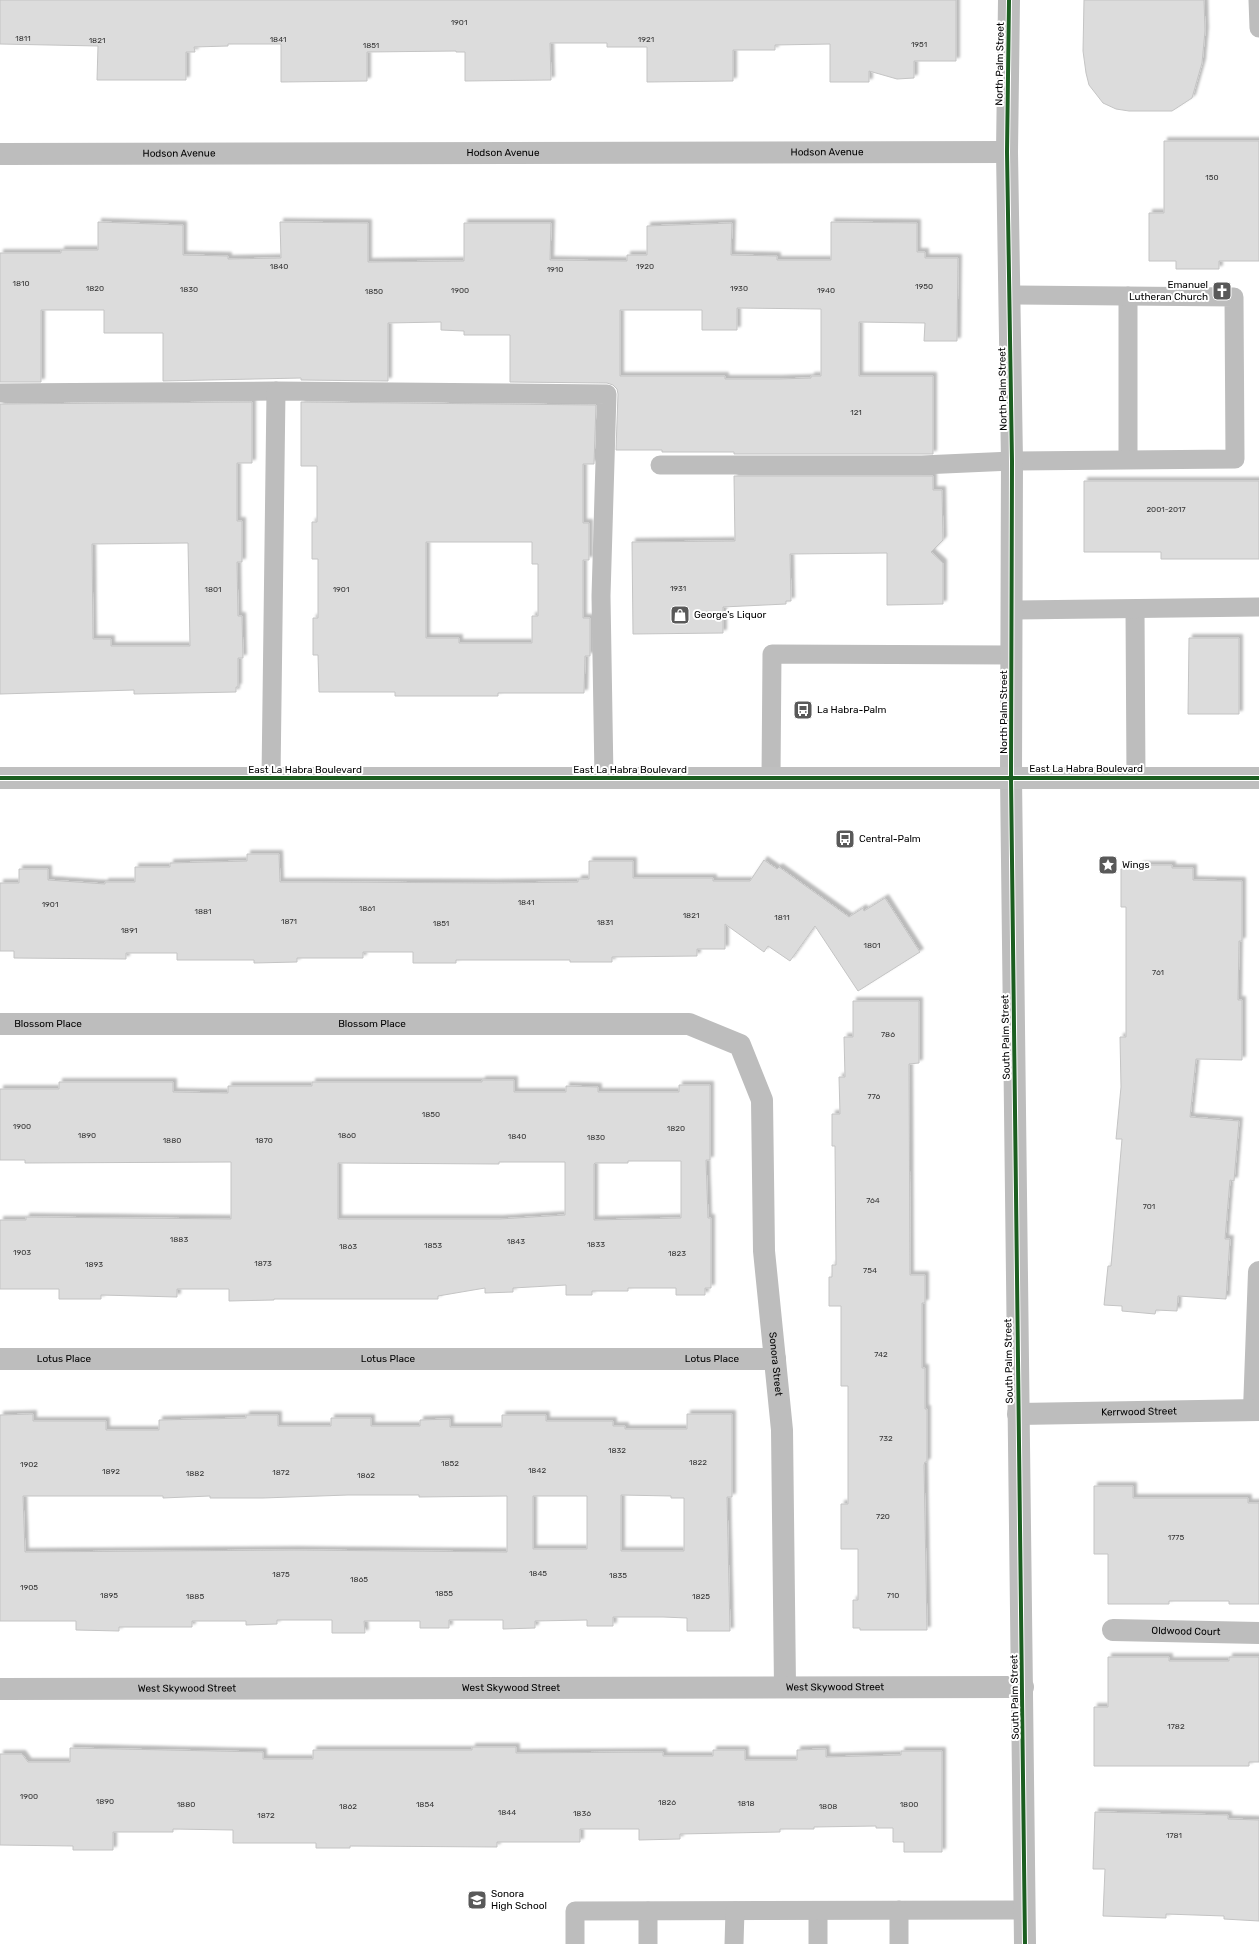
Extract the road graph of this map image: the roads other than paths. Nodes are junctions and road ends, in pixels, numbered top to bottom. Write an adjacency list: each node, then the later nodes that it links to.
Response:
1 (1009, 0): 4 (street, North Palm Street)
2 (1258, 0): 3 (lane)
3 (1259, 28)
4 (1007, 152): 5 (street, Hodson Avenue); 6 (street, North Palm Street)
5 (0, 154)
6 (1010, 295): 7 (lane); 10 (street, North Palm Street)
7 (1128, 296): 11 (lane); 11 (lane)
8 (276, 391): 9 (lane); 19 (lane); 20 (lane)
9 (0, 393)
10 (1012, 460): 11 (lane); 12 (lane); 15 (street, North Palm Street)
11 (1128, 460)
12 (660, 465)
13 (1259, 607): 14 (lane)
14 (1135, 609): 15 (lane); 22 (lane)
15 (1012, 610): 16 (street, North Palm Street)
16 (1012, 655): 17 (street, North Palm Street); 21 (lane)
17 (1011, 777): 21 (main road, East La Habra Boulevard); 22 (main road, East La Habra Boulevard); 30 (street, South Palm Street)
18 (0, 778): 19 (main road, East La Habra Boulevard)
19 (271, 778): 20 (main road, East La Habra Boulevard)
20 (604, 778): 21 (main road, East La Habra Boulevard)
21 (771, 778)
22 (1136, 778): 23 (main road, East La Habra Boulevard)
23 (1259, 778)
24 (0, 1024): 25 (street, Blossom Place)
25 (740, 1045): 28 (street, Sonora Street)
26 (1259, 1272): 29 (street)
27 (0, 1359): 28 (street, Lotus Place)
28 (775, 1360): 33 (street, Sonora Street)
29 (1256, 1410): 30 (street, Kerrwood Street)
30 (1018, 1414): 34 (street, South Palm Street)
31 (1113, 1630): 32 (street, Oldwood Court)
32 (1259, 1633)
33 (786, 1686): 34 (street, West Skywood Street); 35 (street, West Skywood Street)
34 (1023, 1687): 37 (street, South Palm Street)
35 (0, 1689)
36 (900, 1910): 37 (lane); 40 (lane); 45 (lane)
37 (1025, 1910): 46 (street, South Palm Street)
38 (648, 1911): 39 (lane); 41 (lane); 42 (lane)
39 (734, 1911): 40 (lane); 43 (lane)
40 (818, 1911): 44 (lane)
41 (575, 1944)
42 (648, 1944)
43 (734, 1944)
44 (818, 1944)
45 (899, 1944)
46 (1025, 1944)

